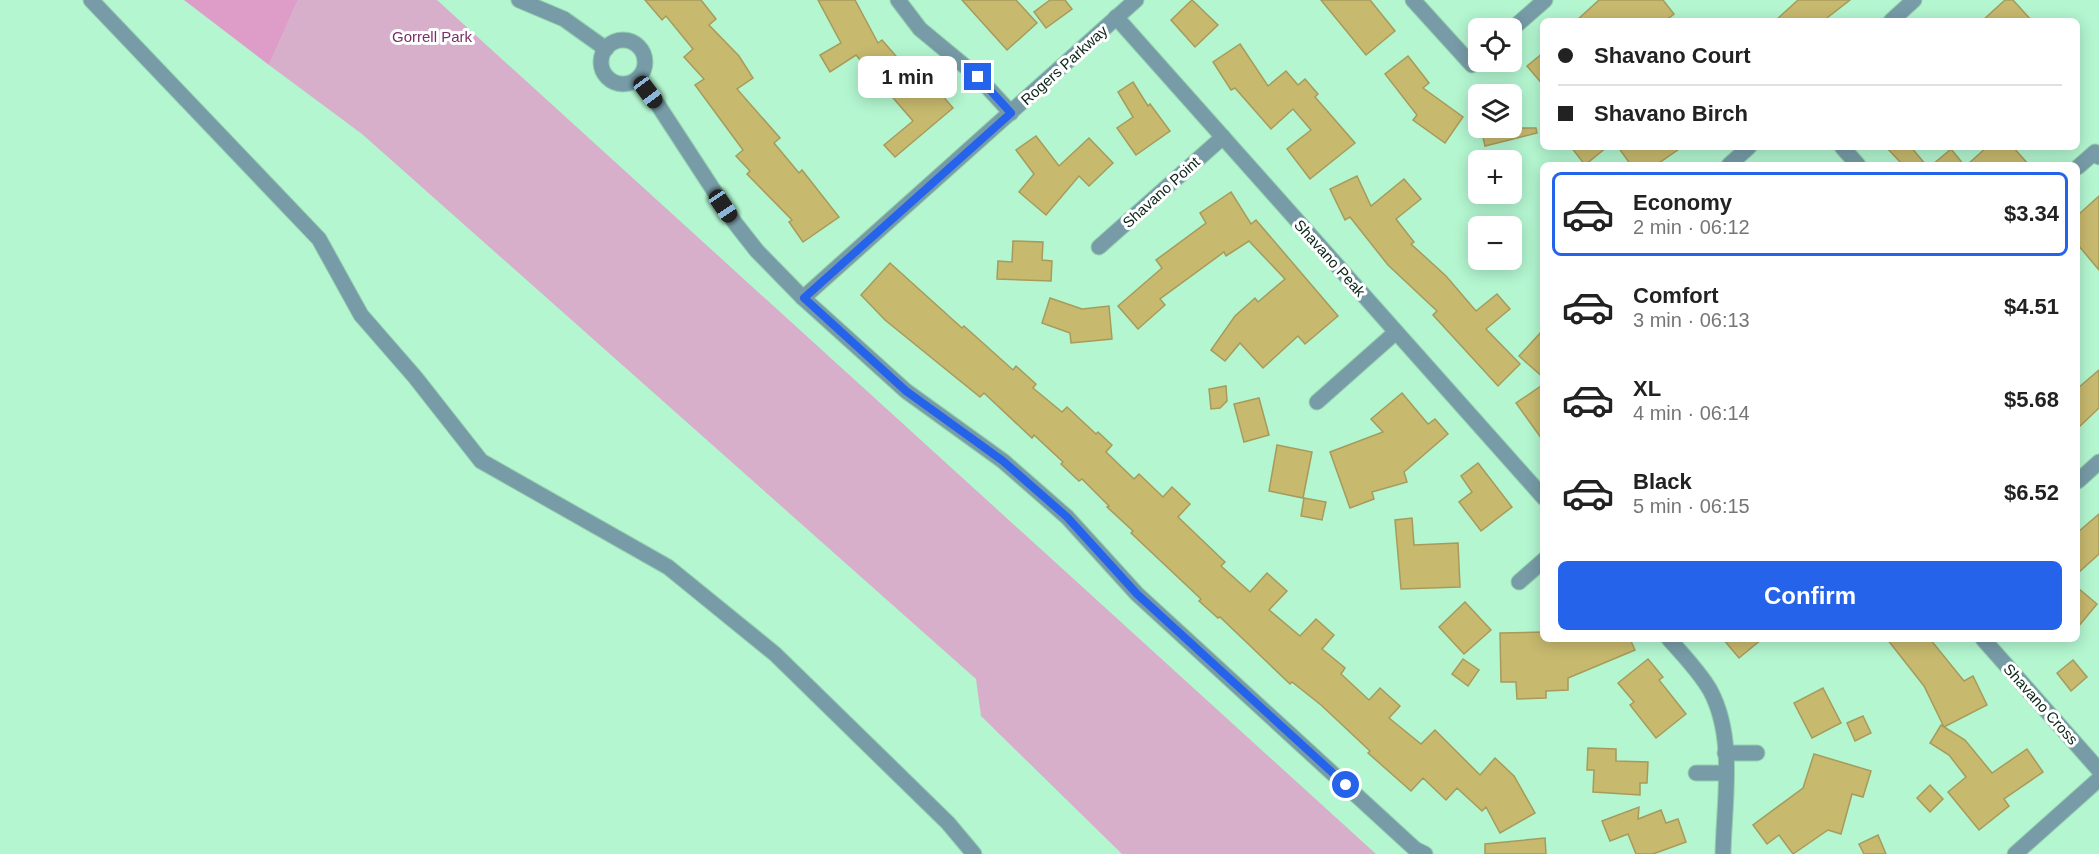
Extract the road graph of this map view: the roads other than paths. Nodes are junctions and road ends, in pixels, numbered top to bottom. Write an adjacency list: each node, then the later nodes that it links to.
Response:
1 (91, 0): 39 (street)
2 (519, 0): 11 (street)
3 (898, 0): 14 (street)
4 (1136, 0): 8 (street, Rogers Parkway)
5 (1413, 0): 12 (street)
6 (1545, 0): 10 (street)
7 (1914, 0): 9 (street)
8 (1116, 17): 14 (street, Rogers Parkway); 15 (street, Shavano Peak)
9 (1893, 18)
10 (1522, 20)
11 (606, 49): 13 (street); 13 (street)
12 (1468, 55)
13 (638, 79): 23 (street)
14 (1011, 113): 23 (street, Rogers Parkway)
15 (1223, 137): 22 (street, Shavano Point); 24 (street, Shavano Peak)
16 (1746, 150): 19 (street)
17 (1845, 150): 20 (street)
18 (2097, 154): 21 (street)
19 (1732, 162)
20 (1855, 162)
21 (2080, 166)
22 (1099, 247)
23 (804, 298): 40 (street)
24 (1396, 332): 25 (street); 28 (street, Shavano Peak)
25 (1317, 402)
26 (2099, 462): 27 (street)
27 (2080, 479)
28 (1540, 494)
29 (1540, 564): 30 (street)
30 (1519, 582)
31 (1671, 642): 33 (street)
32 (1986, 642): 35 (street, Shavano Cross)
33 (1725, 753): 34 (street); 37 (street)
34 (1757, 753)
35 (2099, 770)
36 (1696, 773): 37 (street)
37 (1725, 773): 41 (street)
38 (2099, 779): 42 (street)
39 (974, 854)
40 (1425, 854)
41 (1723, 854)
42 (2015, 854)

